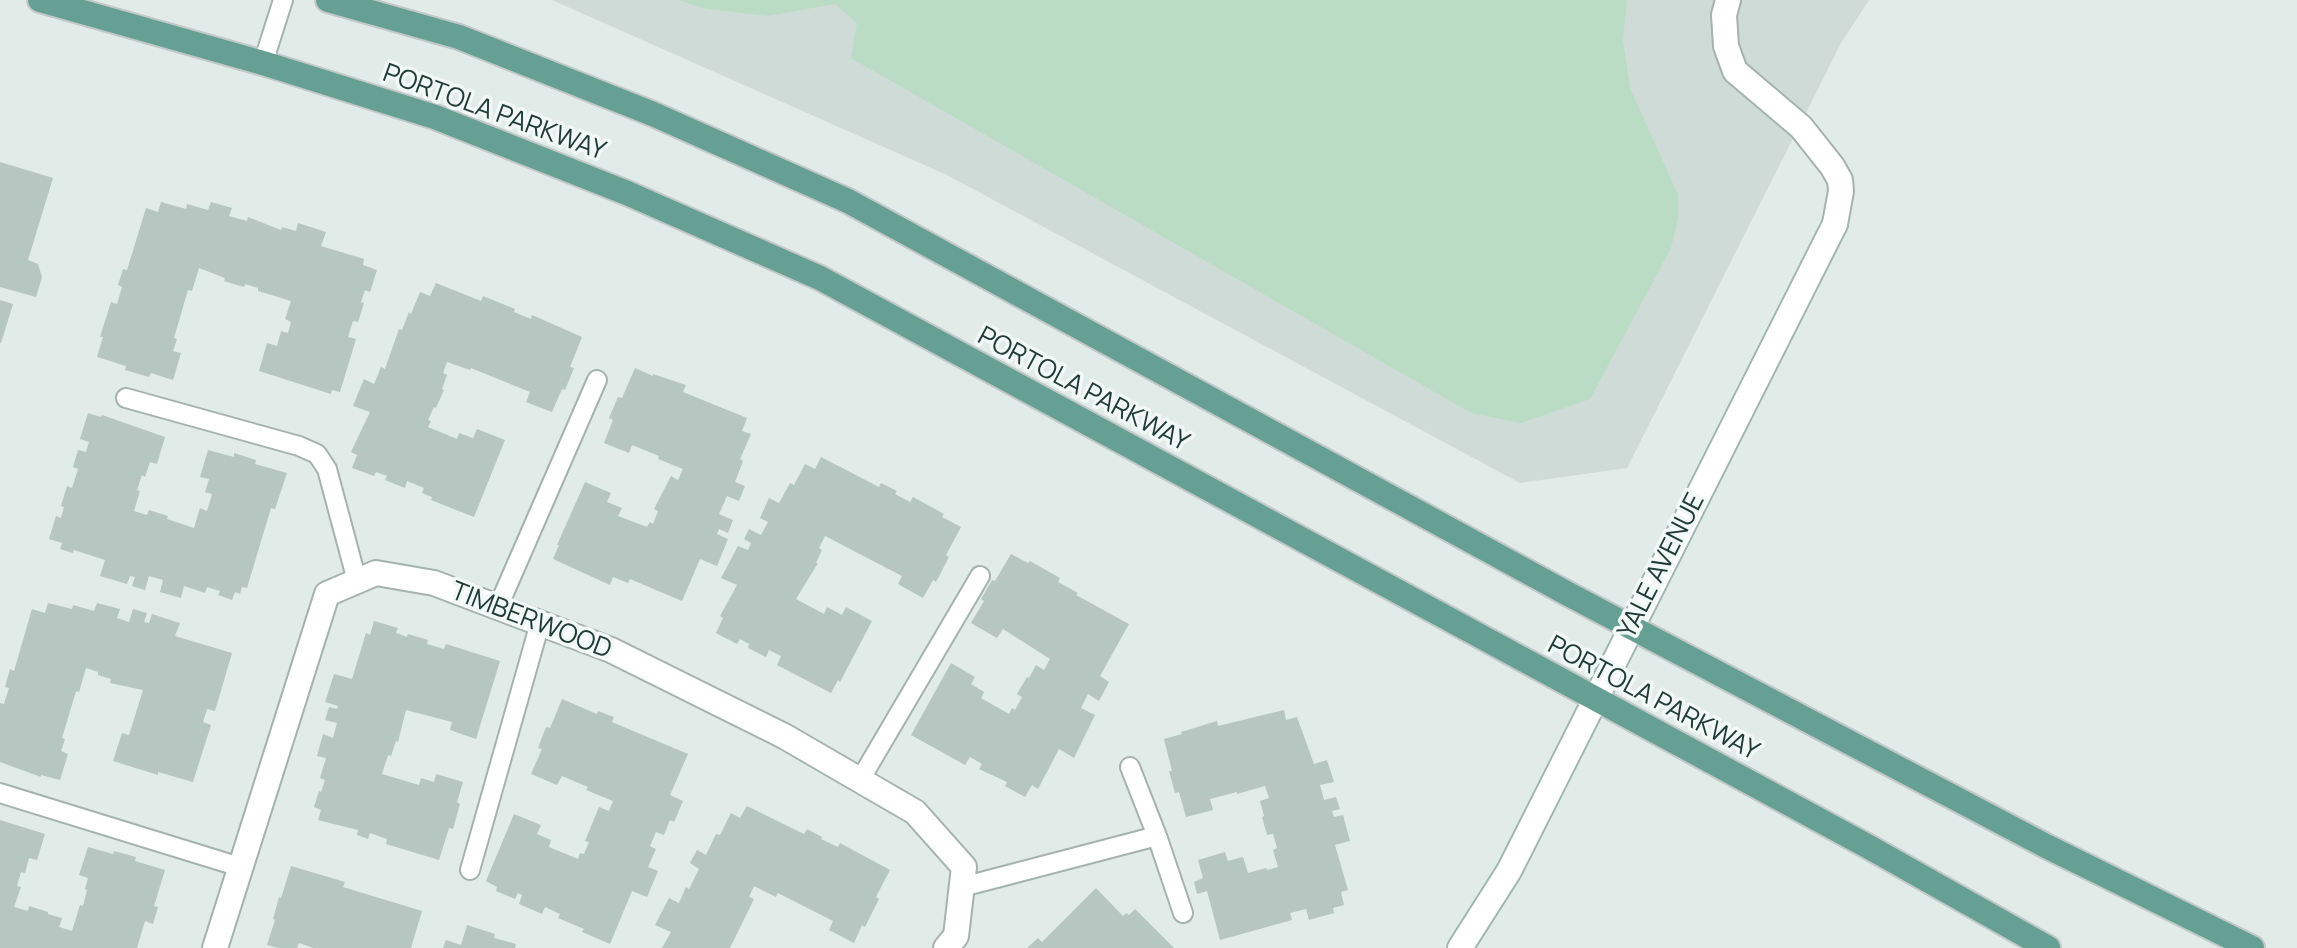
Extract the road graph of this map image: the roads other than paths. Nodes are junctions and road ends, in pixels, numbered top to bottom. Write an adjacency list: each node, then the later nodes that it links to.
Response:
1 (40, 0): 5 (main road, PORTOLA PARKWAY)
2 (283, 0): 5 (lane)
3 (328, 0): 12 (main road, PORTOLA PARKWAY)
4 (1728, 0): 12 (street, YALE AVENUE)
5 (263, 63): 13 (main road, PORTOLA PARKWAY)
6 (597, 380): 10 (lane)
7 (126, 398): 9 (lane)
8 (980, 576): 15 (lane)
9 (357, 581): 10 (street, TIMBERWOOD); 18 (street, TIMBERWOOD)
10 (498, 607): 11 (street, TIMBERWOOD)
11 (540, 623): 15 (street, TIMBERWOOD); 19 (lane)
12 (1631, 626): 13 (street, YALE AVENUE); 26 (main road, PORTOLA PARKWAY)
13 (1594, 700): 24 (street, YALE AVENUE); 25 (main road, PORTOLA PARKWAY)
14 (1130, 767): 17 (lane)
15 (860, 780): 20 (street, TIMBERWOOD)
16 (0, 793): 18 (lane)
17 (1157, 836): 20 (lane); 21 (lane)
18 (240, 867): 22 (street, TIMBERWOOD)
19 (470, 870)
20 (962, 887): 23 (street, TIMBERWOOD)
21 (1183, 913)
22 (215, 948)
23 (946, 948)
24 (1460, 948)
25 (2048, 948)
26 (2252, 948)

